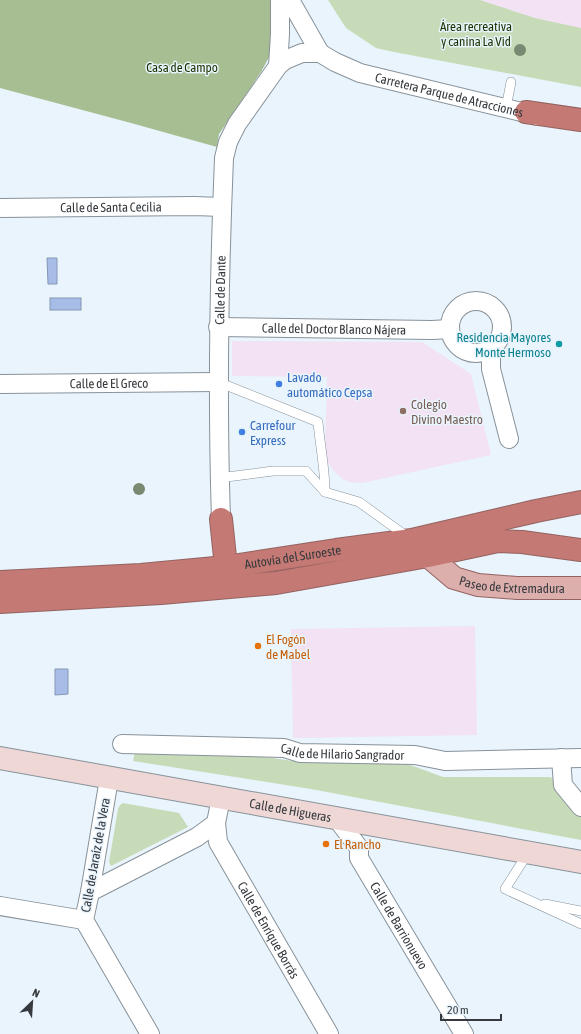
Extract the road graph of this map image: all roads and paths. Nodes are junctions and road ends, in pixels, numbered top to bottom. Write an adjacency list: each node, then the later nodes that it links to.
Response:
1 (280, 0): 4 (street)
2 (290, 0): 3 (street)
3 (327, 58): 4 (street, Carretera Parque de Atracciones); 6 (street, Carretera Parque de Atracciones)
4 (275, 70): 9 (street, Calle de Dante)
5 (511, 82): 6 (lane)
6 (516, 110): 7 (highway); 8 (street, Carretera Parque de Atracciones)
7 (581, 120)
8 (581, 129)
9 (222, 207): 10 (street, Calle de Santa Cecilia); 11 (street, Calle de Dante)
10 (0, 208)
11 (218, 327): 12 (street, Calle del Doctor Blanco Nájera); 14 (street, Calle de Dante)
12 (450, 329): 13 (street); 13 (street)
13 (491, 349): 16 (street)
14 (218, 382): 15 (street, Calle de El Greco); 17 (street, Calle de Dante); 18 (lane)
15 (0, 384)
16 (509, 439)
17 (219, 478): 18 (lane); 20 (street, Calle de Dante)
18 (325, 492): 21 (lane)
19 (581, 502): 21 (highway, Autovía del Suroeste)
20 (221, 519): 24 (highway)
21 (412, 540): 24 (highway, Autovía del Suroeste)
22 (581, 550): 23 (highway, Autovía del Suroeste)
23 (428, 556): 26 (main road, Paseo de Extremadura); 27 (highway, Autovía del Suroeste)
24 (226, 567): 25 (highway, Autovía del Suroeste)
25 (0, 582)
26 (581, 588)
27 (0, 602)
28 (122, 744): 30 (street, Calle de Hilario Sangrador)
29 (0, 758): 32 (main road, Calle de Higueras)
30 (561, 758): 31 (street, Calle de Hilario Sangrador); 34 (street)
31 (581, 758)
32 (109, 779): 33 (main road, Calle de Higueras); 39 (street, Calle de Jaraíz de la Vera)
33 (221, 798): 35 (main road, Calle de Higueras); 36 (street, Calle de Enrique Borrás)
34 (581, 807)
35 (337, 819): 37 (main road, Calle de Higueras); 47 (street, Calle de Barrionuevo)
36 (216, 823): 39 (street); 46 (street, Calle de Enrique Borrás)
37 (528, 853): 38 (main road, Calle de Higueras); 40 (lane)
38 (581, 862)
39 (90, 892): 43 (street, Calle de Jaraíz de la Vera)
40 (532, 902): 42 (lane); 44 (lane)
41 (0, 906): 43 (street)
42 (581, 911)
43 (84, 920): 45 (street, Calle de Jaraíz de la Vera)
44 (581, 924)
45 (150, 1034)
46 (329, 1034)
47 (464, 1034)

